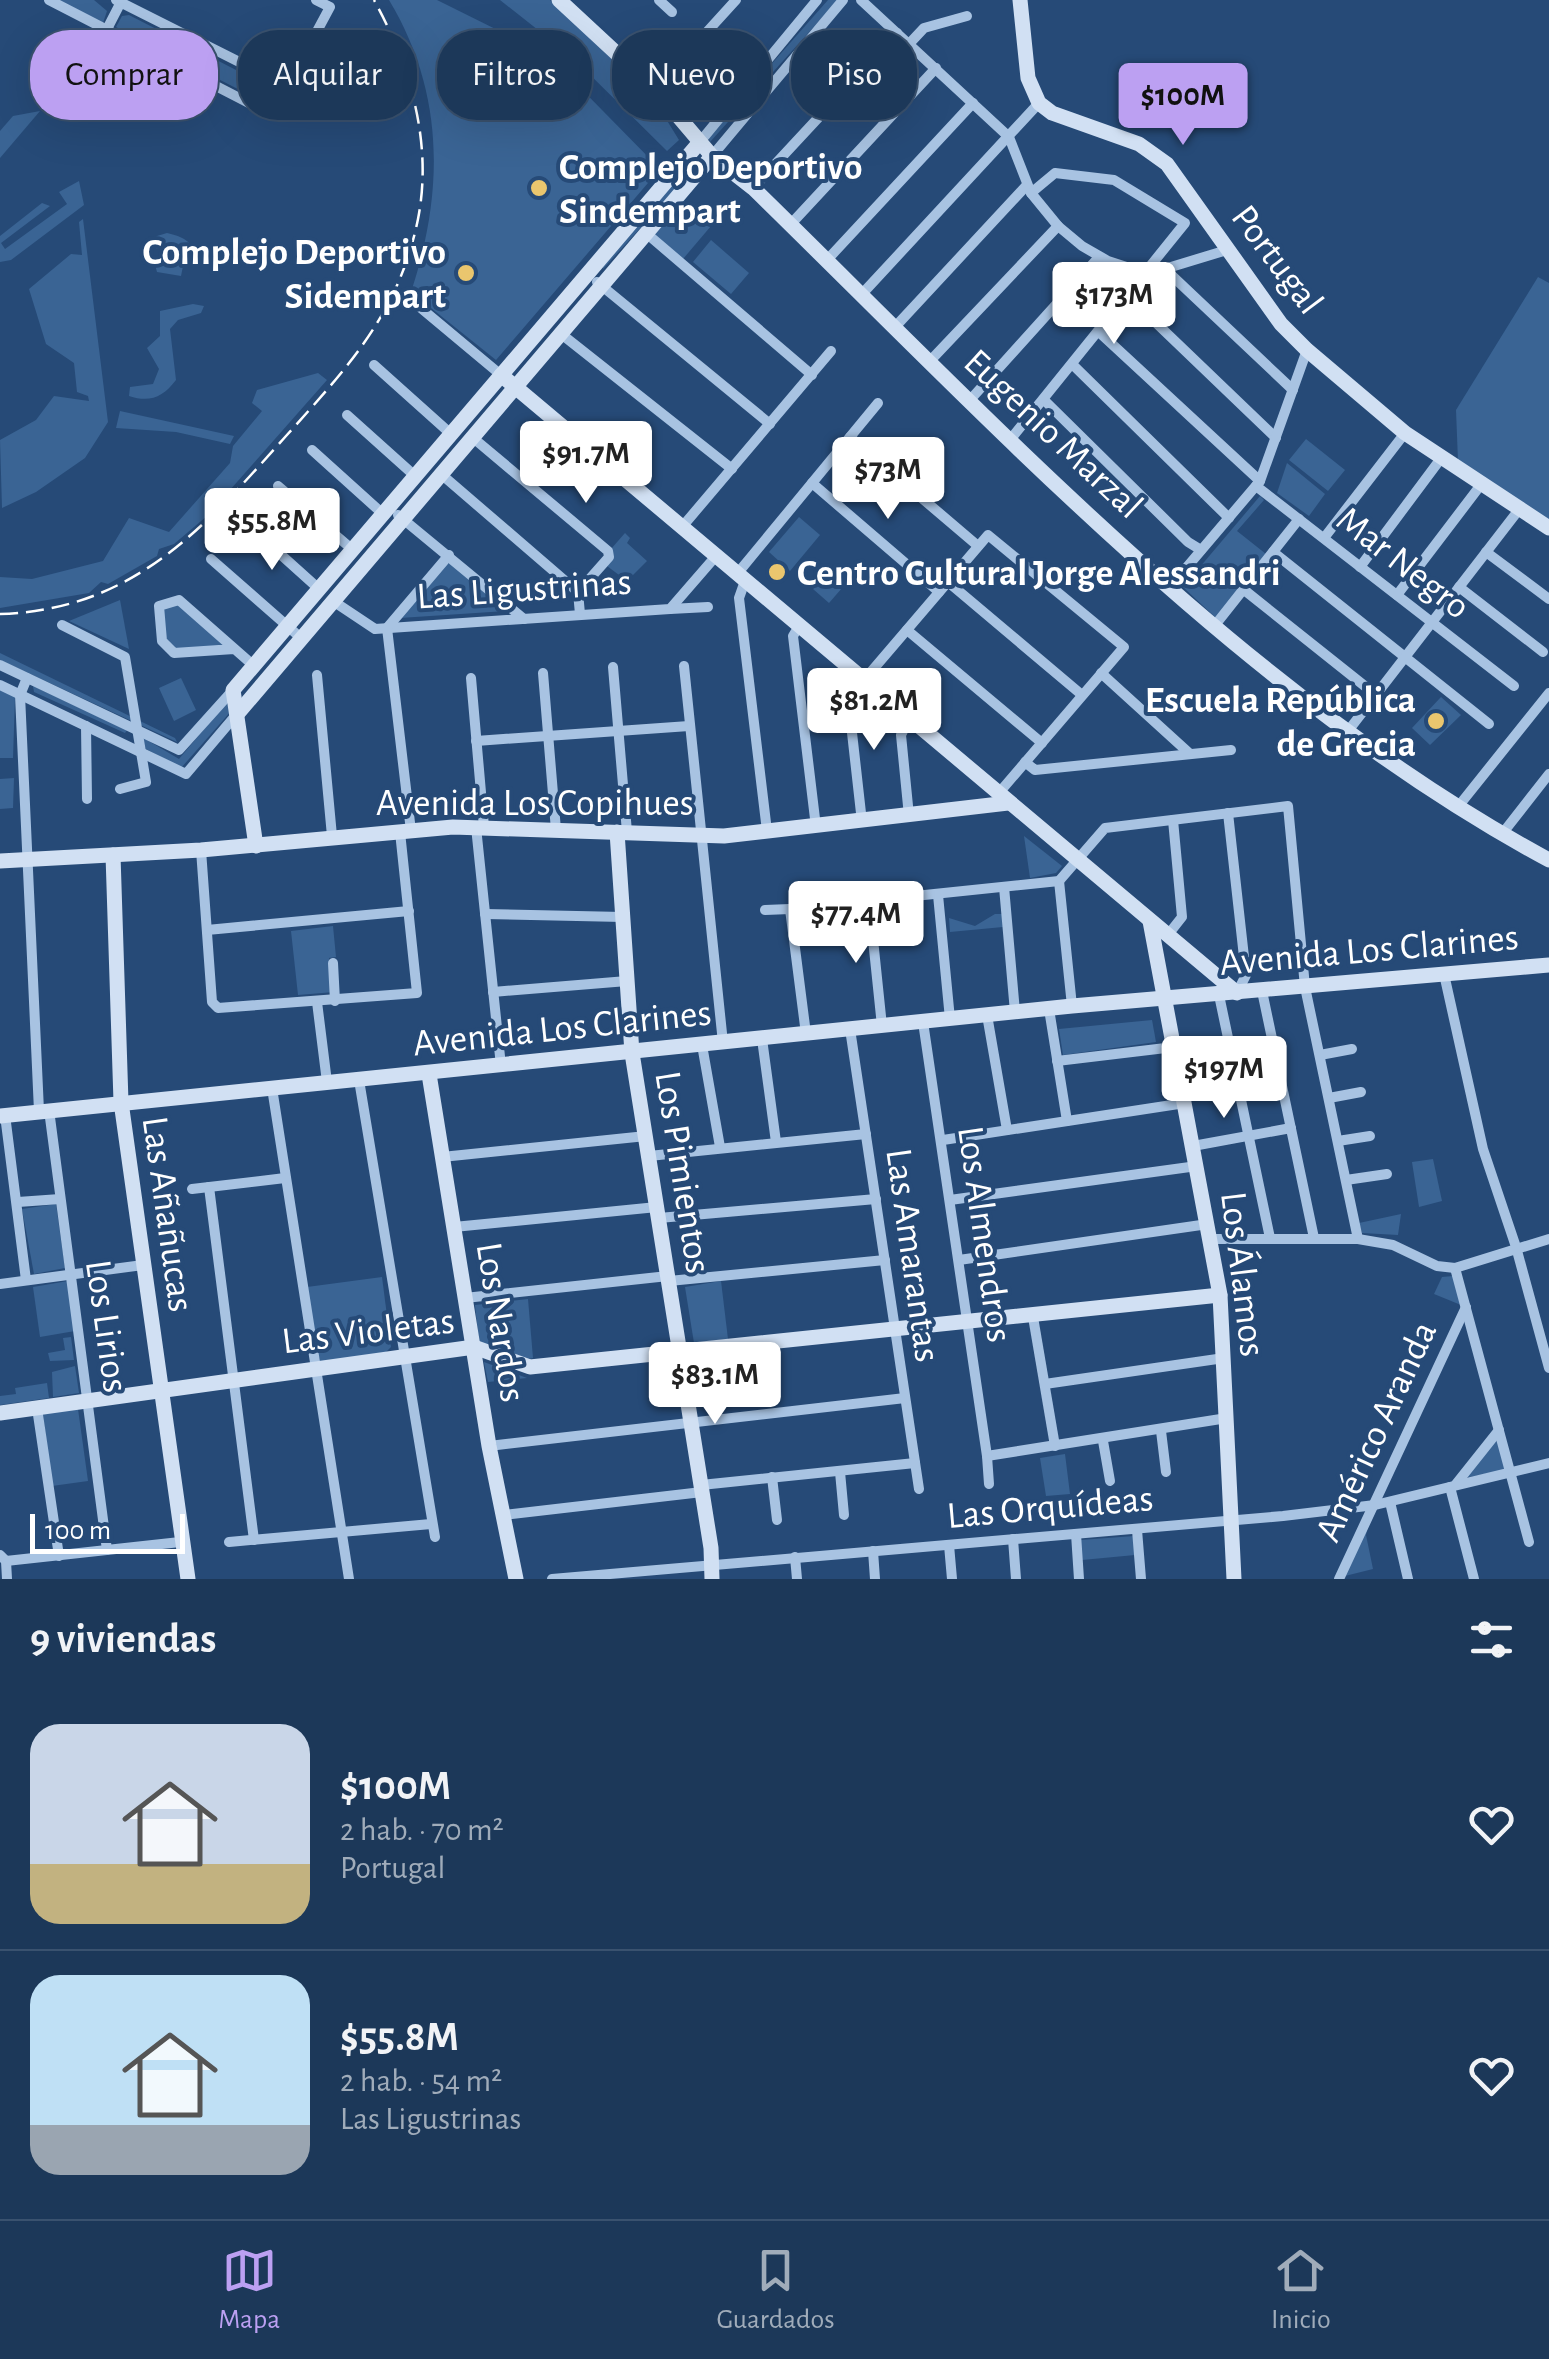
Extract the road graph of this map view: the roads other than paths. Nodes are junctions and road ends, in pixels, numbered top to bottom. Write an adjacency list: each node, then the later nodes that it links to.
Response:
1 (49, 0): 13 (street)
2 (316, 0): 14 (street)
3 (560, 0): 18 (main road, Eugenio Marzal)
4 (659, 0): 11 (street)
5 (736, 0): 15 (street)
6 (816, 0): 27 (street)
7 (843, 0): 28 (street)
8 (861, 0): 16 (street)
9 (1020, 0): 23 (main road)
10 (119, 1): 13 (street); 20 (street)
11 (672, 12)
12 (967, 16): 17 (street)
13 (106, 30)
14 (317, 30)
15 (708, 30)
16 (894, 30)
17 (917, 35)
18 (612, 48)
19 (917, 51): 21 (street)
20 (238, 61)
21 (936, 68): 22 (street); 31 (street)
22 (972, 102): 26 (street); 36 (street)
23 (1039, 103): 26 (street); 34 (main road, Portugal)
24 (681, 120): 27 (main road, Eugenio Marzal)
25 (816, 120): 29 (street)
26 (1009, 137): 30 (street); 41 (street)
27 (699, 143): 28 (main road, Eugenio Marzal); 38 (main road)
28 (712, 156): 29 (main road, Eugenio Marzal); 33 (main road)
29 (753, 188): 31 (main road, Eugenio Marzal)
30 (1029, 189): 32 (street); 39 (street); 44 (street)
31 (790, 224): 36 (main road, Eugenio Marzal)
32 (1058, 226): 35 (street); 49 (street)
33 (646, 233): 40 (main road); 53 (street)
34 (1227, 250): 37 (street); 47 (main road, Portugal)
35 (1099, 258): 39 (street); 56 (street)
36 (827, 260): 41 (main road, Eugenio Marzal)
37 (1167, 271): 39 (street); 55 (street)
38 (588, 273): 40 (street); 52 (main road)
39 (1148, 274): 42 (street)
40 (601, 286): 46 (main road); 60 (street)
41 (862, 294): 44 (main road, Eugenio Marzal)
42 (1129, 297): 45 (street); 65 (street)
43 (410, 299): 52 (street)
44 (895, 327): 49 (main road, Eugenio Marzal)
45 (1100, 333): 51 (street); 74 (street, Mar Negro)
46 (560, 334): 54 (main road); 69 (street)
47 (1307, 350): 55 (street); 62 (main road, Portugal)
48 (830, 352): 53 (street)
49 (930, 361): 56 (main road, Eugenio Marzal)
50 (374, 364): 61 (street)
51 (1073, 365): 57 (street); 78 (street)
52 (501, 375): 54 (main road); 61 (main road)
53 (812, 375): 60 (street)
54 (516, 386): 63 (main road); 82 (main road)
55 (1293, 390): 65 (street)
56 (970, 400): 66 (main road, Eugenio Marzal)
57 (1044, 400): 66 (street); 87 (street)
58 (878, 403): 64 (street)
59 (347, 415): 71 (street)
60 (770, 424): 69 (street)
61 (451, 434): 71 (main road)
62 (1405, 434): 68 (main road, Portugal); 84 (street)
63 (472, 437): 70 (main road); 100 (street)
64 (850, 437): 73 (street); 85 (street)
65 (1276, 438): 74 (street)
66 (1010, 440): 96 (main road, Eugenio Marzal)
67 (312, 450): 77 (street)
68 (1442, 457): 72 (main road, Portugal); 93 (street)
69 (732, 469): 82 (street)
70 (441, 474): 79 (main road); 100 (street)
71 (415, 476): 77 (main road)
72 (1484, 482): 76 (main road, Portugal); 102 (street)
73 (812, 483): 94 (street); 101 (street)
74 (1258, 484): 78 (street); 80 (street, Mar Negro)
75 (278, 486): 86 (street)
76 (1521, 506): 83 (main road, Portugal); 89 (street)
77 (386, 510): 79 (street); 86 (main road)
78 (1229, 518): 87 (street)
79 (402, 519): 90 (street); 104 (main road)
80 (1299, 519): 84 (street, Mar Negro); 88 (street)
81 (250, 527): 98 (street)
82 (682, 527): 91 (main road)
83 (1549, 528)
84 (1324, 538): 93 (street, Mar Negro)
85 (978, 546): 95 (street); 125 (street)
86 (352, 550): 98 (main road)
87 (1201, 550): 96 (street)
88 (1272, 552): 99 (street); 119 (street)
89 (1486, 552): 97 (street); 103 (street)
90 (449, 556): 108 (street); 114 (street)
91 (716, 556): 94 (main road); 106 (street, Las Ligustrinas)
92 (211, 559): 112 (street)
93 (1360, 566): 102 (street, Mar Negro)
94 (741, 577): 113 (main road); 166 (street)
95 (948, 582): 101 (street); 135 (street)
96 (1170, 587): 111 (main road, Eugenio Marzal)
97 (1459, 587): 109 (street); 118 (street)
98 (320, 589): 112 (main road)
99 (1243, 589): 111 (street); 136 (street)
100 (578, 592): 107 (street)
101 (939, 592): 115 (street)
102 (1397, 595): 109 (street, Mar Negro)
103 (1549, 599)
104 (333, 601): 114 (street, Las Ligustrinas); 116 (main road)
105 (708, 607): 106 (street, Las Ligustrinas)
106 (670, 608): 107 (street, Las Ligustrinas)
107 (580, 614): 108 (street, Las Ligustrinas)
108 (524, 620): 114 (street, Las Ligustrinas)
109 (1432, 622): 119 (street); 131 (street, Mar Negro)
110 (62, 624): 142 (street)
111 (1216, 624): 143 (main road, Eugenio Marzal)
112 (288, 626): 116 (street); 121 (main road)
113 (799, 626): 129 (main road); 162 (street)
114 (388, 628): 164 (street)
115 (907, 630): 129 (street); 147 (street)
116 (301, 638): 137 (main road)
117 (234, 650): 117 (street); 121 (street)
118 (1542, 652)
119 (1404, 659): 136 (street); 139 (street)
120 (0, 665): 127 (street)
121 (254, 666): 132 (main road)
122 (684, 666): 141 (street)
123 (613, 667): 144 (street, Los Pimientos)
124 (542, 673): 145 (street)
125 (1101, 673): 135 (street); 150 (street)
126 (317, 675): 169 (street)
127 (27, 678): 134 (street, Los Lirios); 142 (street)
128 (471, 678): 146 (street)
129 (861, 678): 138 (main road); 160 (street)
130 (0, 685): 134 (street)
131 (1514, 686)
132 (233, 690): 137 (main road); 142 (street)
133 (1549, 693): 156 (street)
134 (20, 694): 140 (street); 173 (street, Los Lirios)
135 (1082, 695): 147 (street)
136 (1376, 695): 143 (street)
137 (238, 712): 149 (street); 170 (main road)
138 (909, 718): 155 (main road); 158 (street)
139 (1489, 724)
140 (86, 726): 149 (street); 154 (street)
141 (689, 726): 144 (street); 168 (street)
142 (135, 729): 149 (street)
143 (1348, 731): 156 (main road, Eugenio Marzal)
144 (619, 732): 145 (street); 165 (street, Los Pimientos)
145 (548, 738): 146 (street); 163 (street)
146 (476, 741): 161 (street)
147 (1042, 743): 151 (street)
148 (1231, 750): 150 (street)
149 (143, 753): 153 (street)
150 (1190, 754): 151 (street)
151 (1025, 762): 155 (street)
152 (1549, 774): 167 (street)
153 (120, 789)
154 (87, 798)
155 (1003, 798): 158 (main road, Avenida Los Copihues); 176 (main road)
156 (1458, 808): 167 (main road, Eugenio Marzal)
157 (1228, 813): 159 (street); 193 (street); 196 (street)
158 (909, 816): 160 (main road, Avenida Los Copihues)
159 (1173, 820): 176 (street); 188 (street)
160 (862, 823): 162 (main road, Avenida Los Copihues)
161 (480, 827): 163 (main road, Avenida Los Copihues); 164 (main road, Avenida Los Copihues); 184 (street)
162 (816, 827): 166 (main road, Avenida Los Copihues)
163 (556, 830): 165 (main road, Avenida Los Copihues)
164 (406, 831): 169 (main road, Avenida Los Copihues); 183 (street)
165 (622, 832): 168 (main road, Avenida Los Copihues); 185 (main road, Los Pimientos)
166 (766, 832): 168 (main road, Avenida Los Copihues)
167 (1502, 834): 174 (main road, Eugenio Marzal)
168 (704, 835): 211 (street)
169 (332, 836): 170 (main road, Avenida Los Copihues)
170 (256, 846): 171 (main road, Avenida Los Copihues)
171 (201, 850): 172 (main road, Avenida Los Copihues); 187 (street)
172 (113, 855): 173 (main road, Avenida Los Copihues); 225 (main road, Las Añañucas)
173 (30, 859): 175 (main road, Avenida Los Copihues); 227 (street, Los Lirios)
174 (1548, 859)
175 (0, 860)
176 (1078, 860): 177 (street); 186 (main road)
177 (1060, 881): 178 (street); 201 (street)
178 (1004, 887): 179 (street); 203 (street)
179 (938, 895): 180 (street); 205 (street)
180 (870, 901): 181 (street); 207 (street)
181 (790, 909): 182 (street); 209 (street)
182 (765, 910)
183 (410, 911): 187 (street); 199 (street)
184 (485, 914): 185 (street); 195 (street)
185 (623, 917): 192 (main road, Los Pimientos)
186 (1150, 921): 188 (main road); 198 (main road, Los Álamos)
187 (207, 930): 200 (street)
188 (1167, 936): 196 (main road)
189 (333, 964): 199 (street)
190 (1549, 966): 191 (main road, Avenida Los Clarines)
191 (1444, 974): 193 (main road, Avenida Los Clarines); 260 (street)
192 (627, 981): 195 (street); 215 (main road, Los Pimientos)
193 (1305, 987): 194 (main road, Avenida Los Clarines); 216 (street)
194 (1262, 990): 196 (main road, Avenida Los Clarines); 230 (street)
195 (493, 992): 218 (street)
196 (1237, 993): 197 (main road, Avenida Los Clarines)
197 (1219, 994): 198 (main road, Avenida Los Clarines); 235 (street)
198 (1165, 999): 201 (main road, Avenida Los Clarines); 213 (main road, Los Álamos)
199 (336, 1001): 200 (street)
200 (317, 1002): 221 (street)
201 (1072, 1006): 202 (main road, Avenida Los Clarines)
202 (1049, 1009): 203 (main road, Avenida Los Clarines); 217 (street)
203 (1015, 1012): 204 (main road, Avenida Los Clarines)
204 (987, 1015): 205 (main road, Avenida Los Clarines); 231 (street)
205 (950, 1019): 206 (main road, Avenida Los Clarines)
206 (923, 1022): 207 (main road, Avenida Los Clarines); 236 (street, Los Almendros)
207 (882, 1026): 208 (main road, Avenida Los Clarines)
208 (850, 1029): 209 (main road, Avenida Los Clarines); 232 (street, Las Amarantas)
209 (806, 1034): 210 (main road, Avenida Los Clarines)
210 (762, 1039): 211 (main road, Avenida Los Clarines); 238 (street)
211 (723, 1043): 212 (main road, Avenida Los Clarines)
212 (702, 1045): 215 (main road, Avenida Los Clarines); 240 (street)
213 (1174, 1047): 217 (street); 226 (main road, Los Álamos)
214 (1352, 1049): 216 (street)
215 (632, 1053): 218 (main road, Avenida Los Clarines); 233 (main road, Los Pimientos)
216 (1320, 1055): 224 (street)
217 (1057, 1060): 229 (street)
218 (501, 1066): 219 (main road, Avenida Los Clarines)
219 (429, 1074): 220 (main road, Avenida Los Clarines); 242 (main road, Los Nardos)
220 (358, 1080): 221 (main road, Avenida Los Clarines); 277 (street)
221 (327, 1082): 222 (main road, Avenida Los Clarines)
222 (272, 1088): 225 (main road, Avenida Los Clarines); 245 (street)
223 (1361, 1092): 224 (street)
224 (1329, 1098): 237 (street)
225 (121, 1102): 227 (main road, Avenida Los Clarines); 263 (main road, Las Añañucas)
226 (1185, 1103): 229 (street); 239 (main road, Los Álamos)
227 (44, 1111): 228 (main road, Avenida Los Clarines); 249 (street, Los Lirios)
228 (3, 1115): 252 (street)
229 (1067, 1121): 231 (street)
230 (1291, 1128): 235 (street); 257 (street)
231 (1007, 1130): 236 (street)
232 (866, 1134): 238 (street); 250 (street, Las Amarantas)
233 (646, 1136): 241 (main road, Los Pimientos); 242 (street)
234 (1370, 1136): 237 (street)
235 (1248, 1137): 239 (street); 256 (street)
236 (943, 1140): 251 (street, Los Almendros)
237 (1338, 1141): 246 (street)
238 (776, 1142): 240 (street)
239 (1193, 1146): 243 (main road, Los Álamos)
240 (720, 1147): 241 (street)
241 (649, 1156): 253 (main road, Los Pimientos)
242 (442, 1157): 254 (main road, Los Nardos)
243 (1197, 1166): 251 (street); 255 (main road, Los Álamos)
244 (1387, 1174): 246 (street)
245 (285, 1178): 247 (street); 280 (street)
246 (1346, 1180): 258 (street)
247 (209, 1187): 248 (street); 281 (street)
248 (192, 1189)
249 (60, 1199): 252 (street); 265 (street, Los Lirios)
250 (876, 1200): 253 (street); 261 (street, Las Amarantas)
251 (950, 1200): 262 (street, Los Almendros)
252 (18, 1202): 267 (street)
253 (658, 1212): 254 (street); 266 (main road, Los Pimientos)
254 (454, 1227): 270 (main road, Los Nardos)
255 (1210, 1232): 256 (street); 262 (street); 269 (main road, Los Álamos)
256 (1270, 1238): 257 (street)
257 (1314, 1238): 258 (street)
258 (1358, 1238): 264 (street)
259 (1549, 1239): 260 (street)
260 (1516, 1247): 264 (street); 279 (street)
261 (885, 1260): 266 (street); 274 (street, Las Amarantas)
262 (960, 1260): 273 (street, Los Almendros)
263 (143, 1265): 265 (street); 283 (main road, Las Añañucas)
264 (1455, 1268): 271 (street)
265 (70, 1274): 267 (street); 285 (street, Los Lirios)
266 (668, 1278): 270 (street); 276 (main road, Los Pimientos)
267 (26, 1280): 268 (street)
268 (0, 1284)
269 (1220, 1295): 272 (main road, Las Violetas); 278 (main road, Los Álamos)
270 (465, 1298): 275 (main road, Los Nardos)
271 (1466, 1308): 290 (street); 308 (street, Américo Aranda)
272 (1032, 1316): 273 (main road, Las Violetas); 282 (street)
273 (969, 1324): 274 (main road, Las Violetas); 295 (street, Los Almendros)
274 (896, 1332): 276 (main road, Las Violetas); 284 (street, Las Amarantas)
275 (474, 1347): 276 (main road, Las Violetas); 277 (main road, Las Violetas); 293 (main road, Los Nardos)
276 (680, 1350): 289 (main road, Los Pimientos)
277 (404, 1357): 280 (main road, Las Violetas); 313 (street)
278 (1224, 1358): 282 (street); 288 (main road, Los Álamos)
279 (1549, 1368)
280 (313, 1370): 281 (main road, Las Violetas); 315 (street)
281 (232, 1381): 283 (main road, Las Violetas); 318 (street)
282 (1045, 1384): 294 (street)
283 (161, 1390): 285 (main road, Las Violetas); 320 (main road, Las Añañucas)
284 (905, 1398): 289 (street); 296 (street, Las Amarantas)
285 (87, 1401): 286 (main road, Las Violetas); 324 (street, Los Lirios)
286 (37, 1408): 287 (main road, Las Violetas); 326 (street)
287 (0, 1413)
288 (1227, 1418): 291 (street); 311 (main road, Los Álamos)
289 (691, 1420): 293 (street); 305 (main road, Los Pimientos)
290 (1499, 1430): 300 (street); 304 (street)
291 (1161, 1431): 292 (street); 299 (street)
292 (1102, 1441): 294 (street); 302 (street)
293 (489, 1446): 309 (main road, Los Nardos)
294 (1055, 1446): 295 (street)
295 (987, 1456): 303 (street, Los Almendros)
296 (915, 1462): 298 (street); 306 (street, Las Amarantas)
297 (1549, 1462): 300 (street, Las Orquídeas)
298 (840, 1472): 301 (street); 310 (street)
299 (1166, 1472)
300 (1510, 1472): 304 (street, Las Orquídeas); 322 (street)
301 (772, 1477): 305 (street); 312 (street)
302 (1110, 1481)
303 (989, 1484)
304 (1453, 1486): 307 (street, Las Orquídeas); 344 (street)
305 (702, 1488): 309 (street); 329 (main road, Los Pimientos)
306 (919, 1490)
307 (1390, 1502): 308 (street, Las Orquídeas); 343 (street)
308 (1375, 1505): 311 (street, Las Orquídeas); 342 (street, Américo Aranda)
309 (502, 1515): 333 (main road, Los Nardos)
310 (844, 1516)
311 (1232, 1519): 314 (street, Las Orquídeas); 341 (main road, Los Álamos)
312 (778, 1520)
313 (431, 1524): 315 (street); 317 (street)
314 (1137, 1530): 316 (street, Las Orquídeas); 340 (street)
315 (341, 1532): 318 (street); 332 (street)
316 (1076, 1534): 319 (street, Las Orquídeas); 339 (street)
317 (435, 1537)
318 (254, 1540): 321 (street)
319 (1013, 1540): 323 (street, Las Orquídeas); 338 (street)
320 (180, 1542): 324 (street); 331 (main road, Las Añañucas)
321 (229, 1542)
322 (1529, 1542)
323 (949, 1545): 325 (street, Las Orquídeas); 337 (street)
324 (107, 1550): 326 (street)
325 (872, 1552): 327 (street, Las Orquídeas); 336 (street)
326 (58, 1556): 328 (street)
327 (795, 1557): 329 (street, Las Orquídeas); 335 (street)
328 (3, 1558): 330 (street)
329 (713, 1571): 334 (street, Las Orquídeas)
330 (7, 1579)
331 (188, 1579)
332 (348, 1579)
333 (516, 1579)
334 (552, 1579)
335 (797, 1579)
336 (875, 1579)
337 (952, 1579)
338 (1016, 1579)
339 (1079, 1579)
340 (1141, 1579)
341 (1234, 1579)
342 (1339, 1579)
343 (1408, 1579)
344 (1474, 1579)

